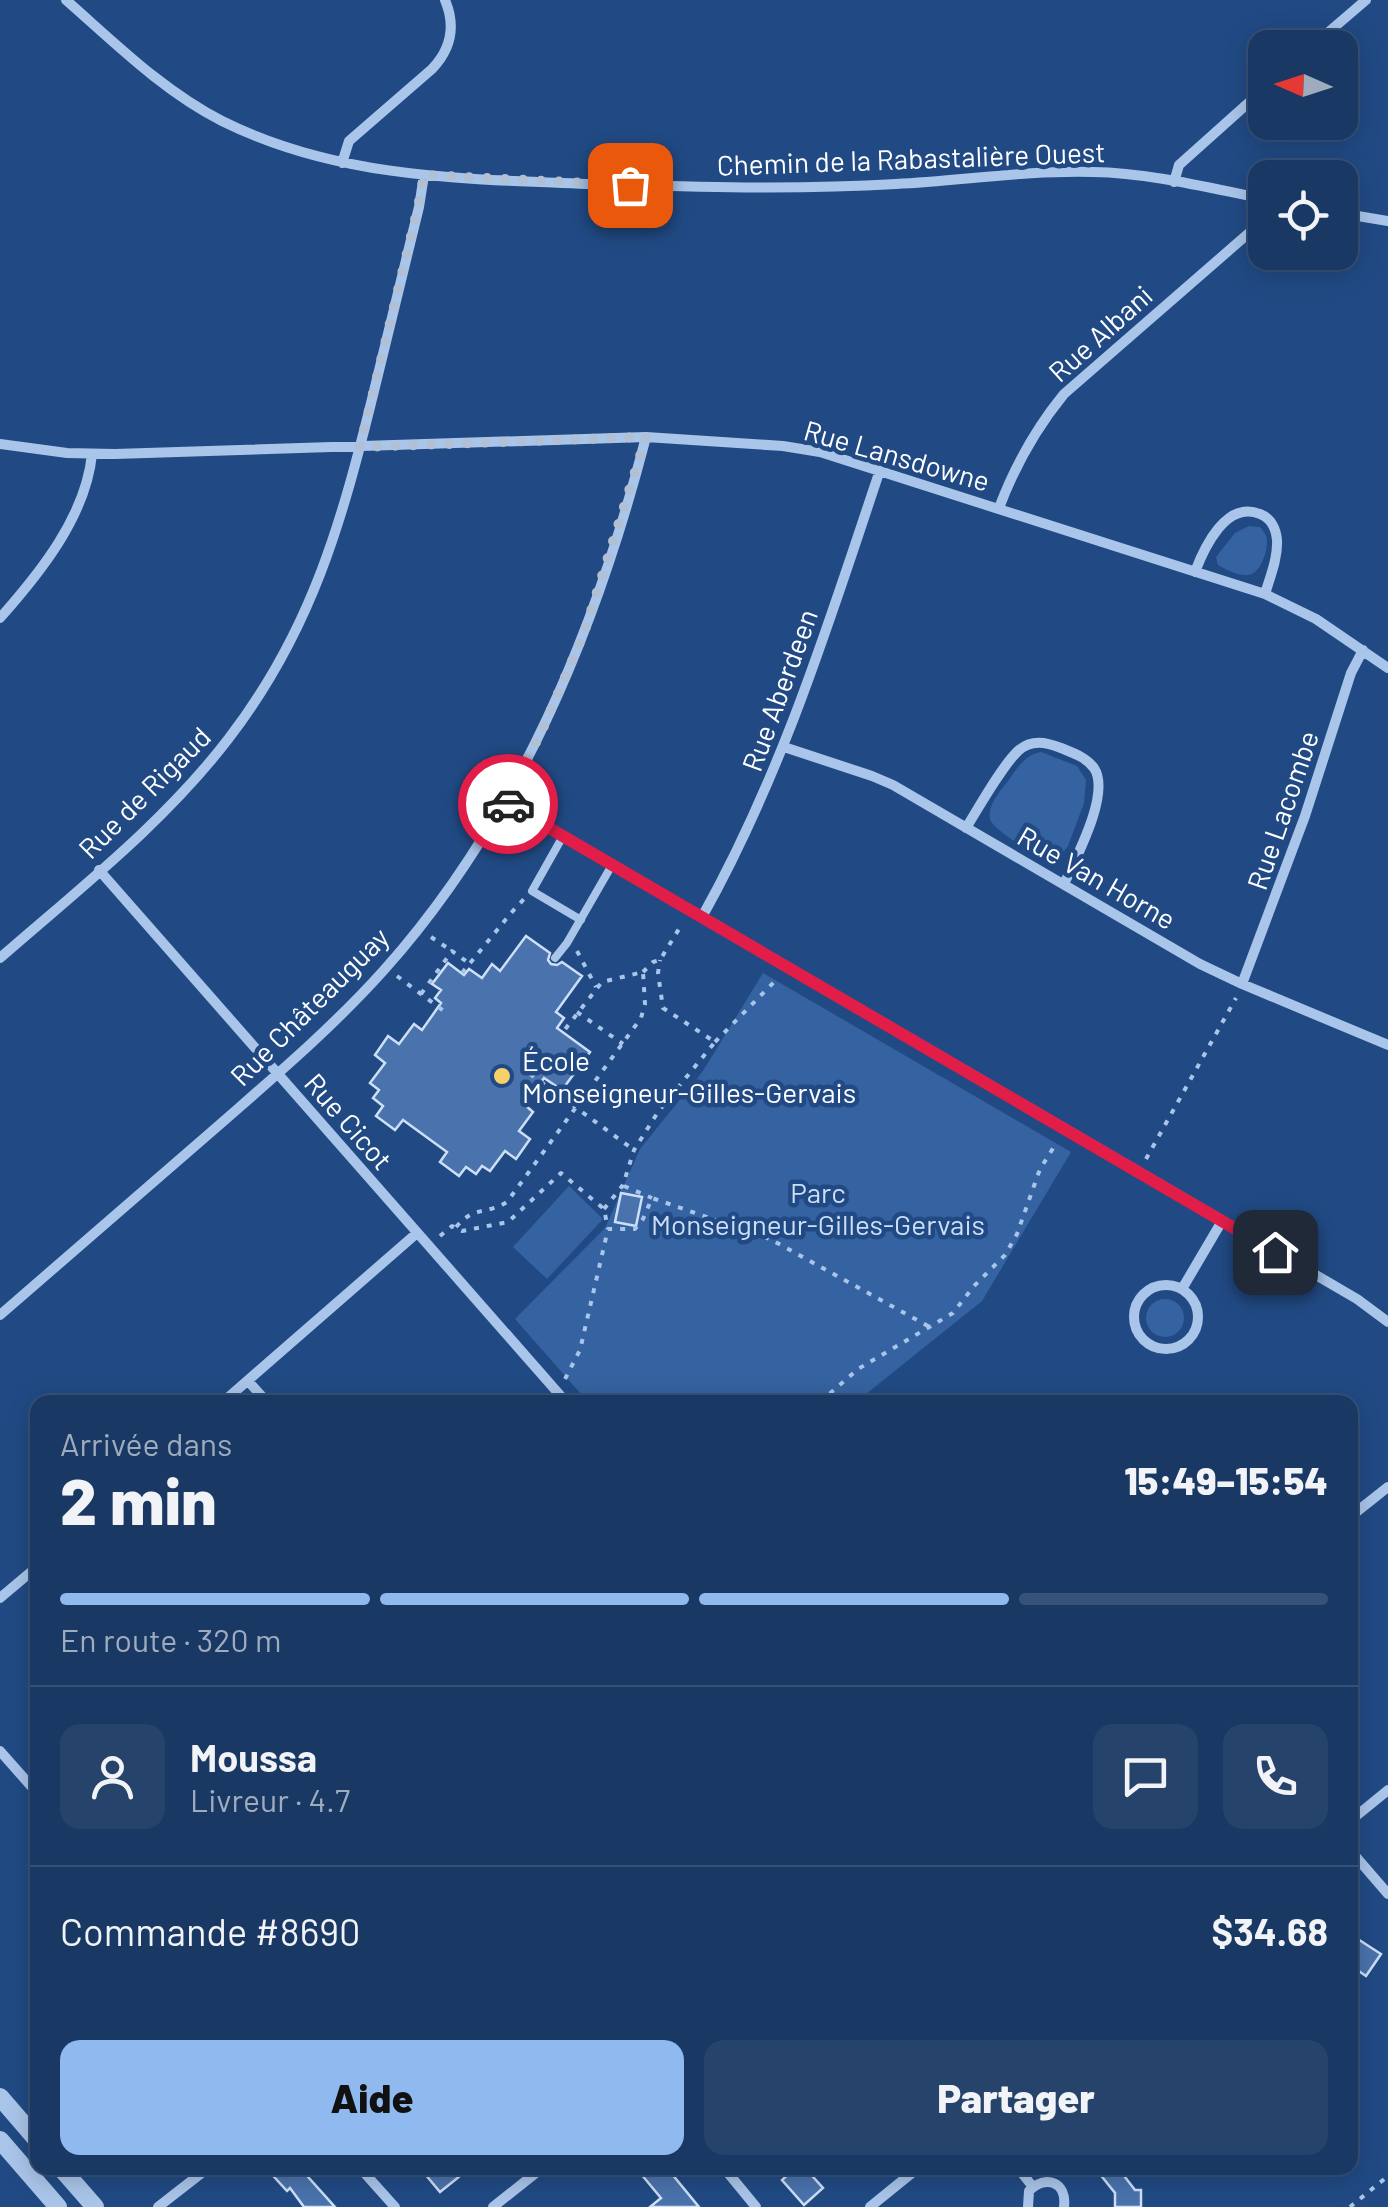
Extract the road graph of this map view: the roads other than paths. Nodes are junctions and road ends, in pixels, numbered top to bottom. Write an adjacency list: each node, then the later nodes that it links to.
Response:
1 (66, 0): 6 (street, Chemin de la Rabastalière Ouest)
2 (446, 0): 6 (street)
3 (1366, 0): 4 (street)
4 (1331, 30)
5 (1248, 103): 8 (street)
6 (342, 164): 7 (street, Chemin de la Rabastalière Ouest)
7 (424, 175): 8 (street, Chemin de la Rabastalière Ouest); 15 (street, Rue de Rigaud)
8 (1174, 182): 9 (street, Chemin de la Rabastalière Ouest)
9 (1248, 197)
10 (1358, 216): 11 (street)
11 (1388, 221)
12 (1248, 234): 18 (street, Rue Albani)
13 (646, 437): 15 (street, Rue Lansdowne); 17 (street, Rue Lansdowne); 25 (street, Rue Châteauguay)
14 (0, 444): 16 (street, Rue Lansdowne)
15 (360, 447): 16 (street, Rue Lansdowne); 29 (street, Rue de Rigaud)
16 (92, 454): 21 (street)
17 (880, 470): 18 (street, Rue Lansdowne); 24 (street, Rue Aberdeen)
18 (999, 508): 19 (street, Rue Lansdowne)
19 (1195, 572): 20 (street, Rue Lansdowne); 20 (street)
20 (1264, 594): 22 (street, Rue Lansdowne)
21 (0, 618)
22 (1363, 650): 23 (street, Rue Lansdowne); 35 (street, Rue Lacombe)
23 (1388, 668)
24 (784, 747): 26 (street, Rue Van Horne); 31 (street, Rue Aberdeen)
25 (504, 802): 27 (street); 37 (street, Rue Châteauguay)
26 (966, 828): 30 (street, Rue Van Horne); 30 (street)
27 (563, 836): 28 (street); 32 (lane)
28 (612, 865): 31 (street); 32 (lane)
29 (99, 870): 33 (street, Rue de Rigaud); 37 (street, Rue Cicot)
30 (1064, 884): 35 (street, Rue Van Horne)
31 (702, 918): 38 (street)
32 (581, 920): 34 (lane)
33 (0, 958)
34 (555, 958)
35 (1242, 984): 36 (street, Rue Van Horne)
36 (1388, 1045)
37 (278, 1074): 39 (street, Rue Cicot); 41 (street, Rue Châteauguay)
38 (1222, 1221): 40 (street); 42 (street)
39 (417, 1233): 43 (street); 46 (street, Rue Cicot)
40 (1182, 1289): 40 (street)
41 (0, 1315)
42 (1388, 1322)
43 (248, 1381): 44 (street); 45 (street)
44 (231, 1395)
45 (261, 1395)
46 (560, 1395)
47 (1388, 1486): 48 (street)
48 (1358, 1510)
49 (30, 1573): 50 (street)
50 (0, 1598)
51 (0, 1751): 52 (street)
52 (30, 1785)
53 (1388, 1790): 54 (street)
54 (1358, 1814)
55 (1358, 1859): 56 (street)
56 (1388, 1894)
57 (0, 2097): 58 (street)
58 (30, 2132)
59 (0, 2140): 60 (street)
60 (30, 2175)
61 (30, 2175): 70 (street)
62 (66, 2175): 71 (street)
63 (199, 2175): 72 (street)
64 (366, 2175): 73 (street)
65 (533, 2175): 74 (street)
66 (730, 2175): 75 (street)
67 (909, 2175): 76 (street)
68 (1024, 2175): 69 (street)
69 (1033, 2186): 77 (street); 78 (street)
70 (58, 2207)
71 (95, 2207)
72 (158, 2207)
73 (394, 2207)
74 (493, 2207)
75 (756, 2207)
76 (870, 2207)
77 (1028, 2207)
78 (1064, 2207)

